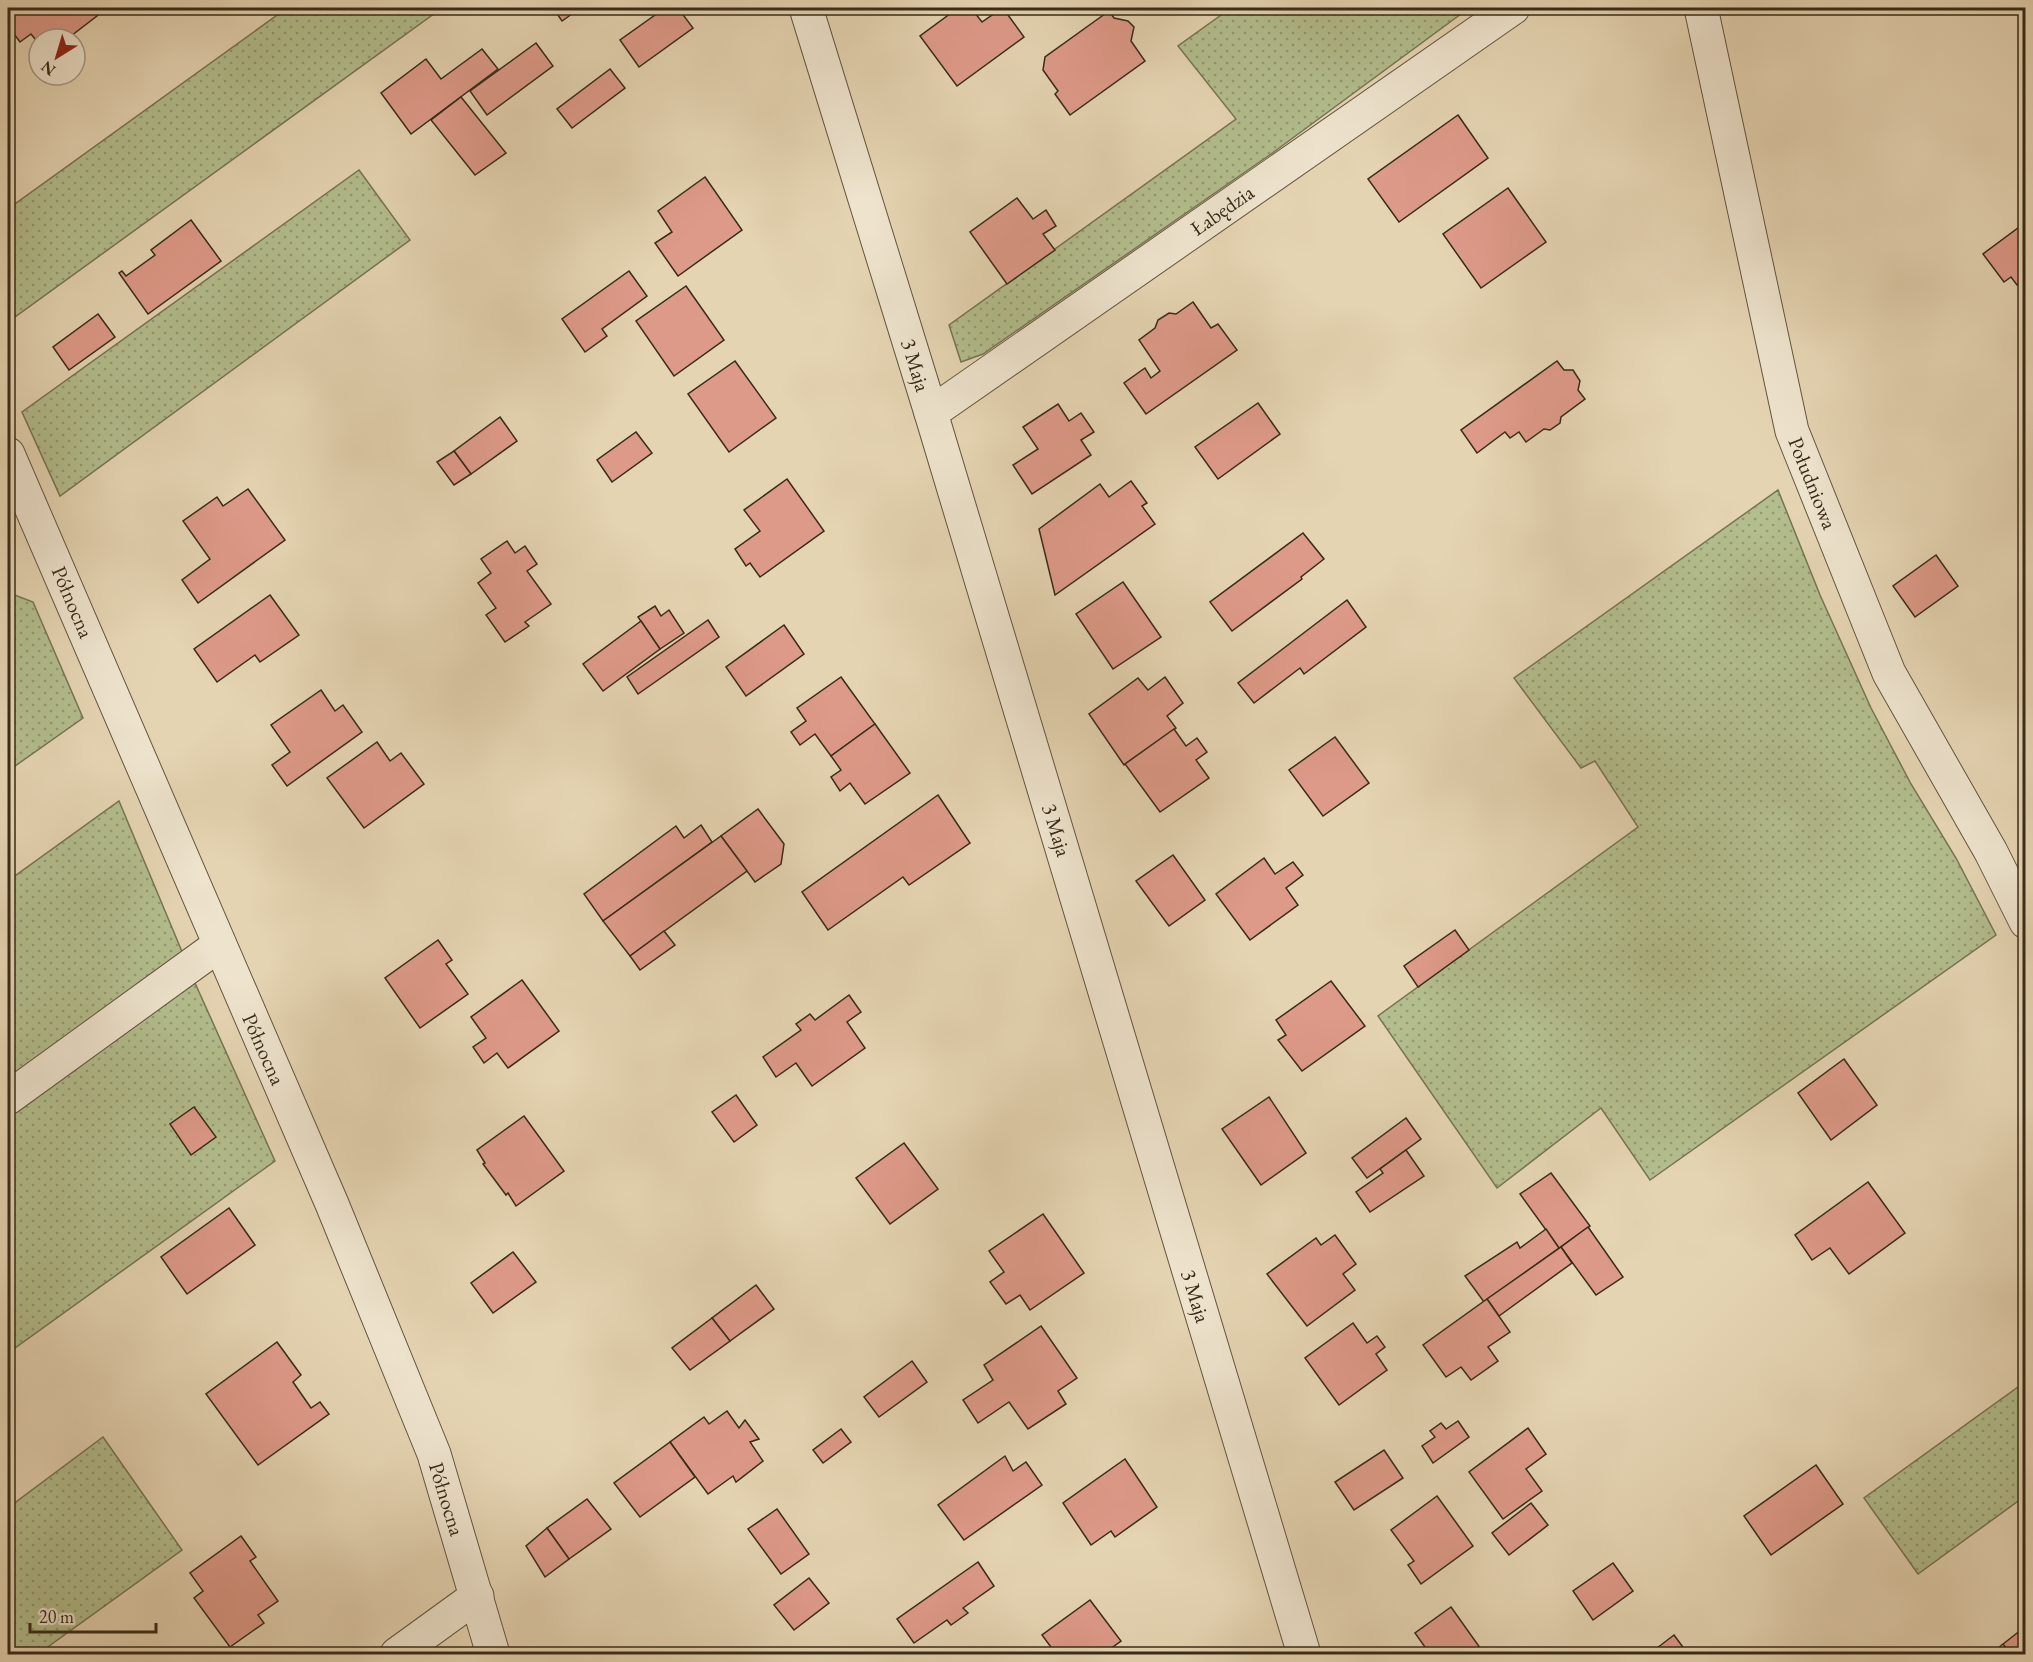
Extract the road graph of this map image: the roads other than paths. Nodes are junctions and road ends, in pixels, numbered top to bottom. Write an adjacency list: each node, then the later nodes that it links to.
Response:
1 (806, 8): 4 (street, 3 Maja)
2 (1512, 8): 4 (street, Łabędzia)
3 (1701, 8): 6 (street, Południowa)
4 (931, 413): 12 (street, 3 Maja)
5 (8, 453): 7 (street, Północna)
6 (2025, 922)
7 (219, 945): 8 (street); 9 (street, Północna)
8 (8, 1098)
9 (477, 1596): 10 (street); 11 (street, Północna)
10 (397, 1654)
11 (494, 1654)
12 (1304, 1654)

